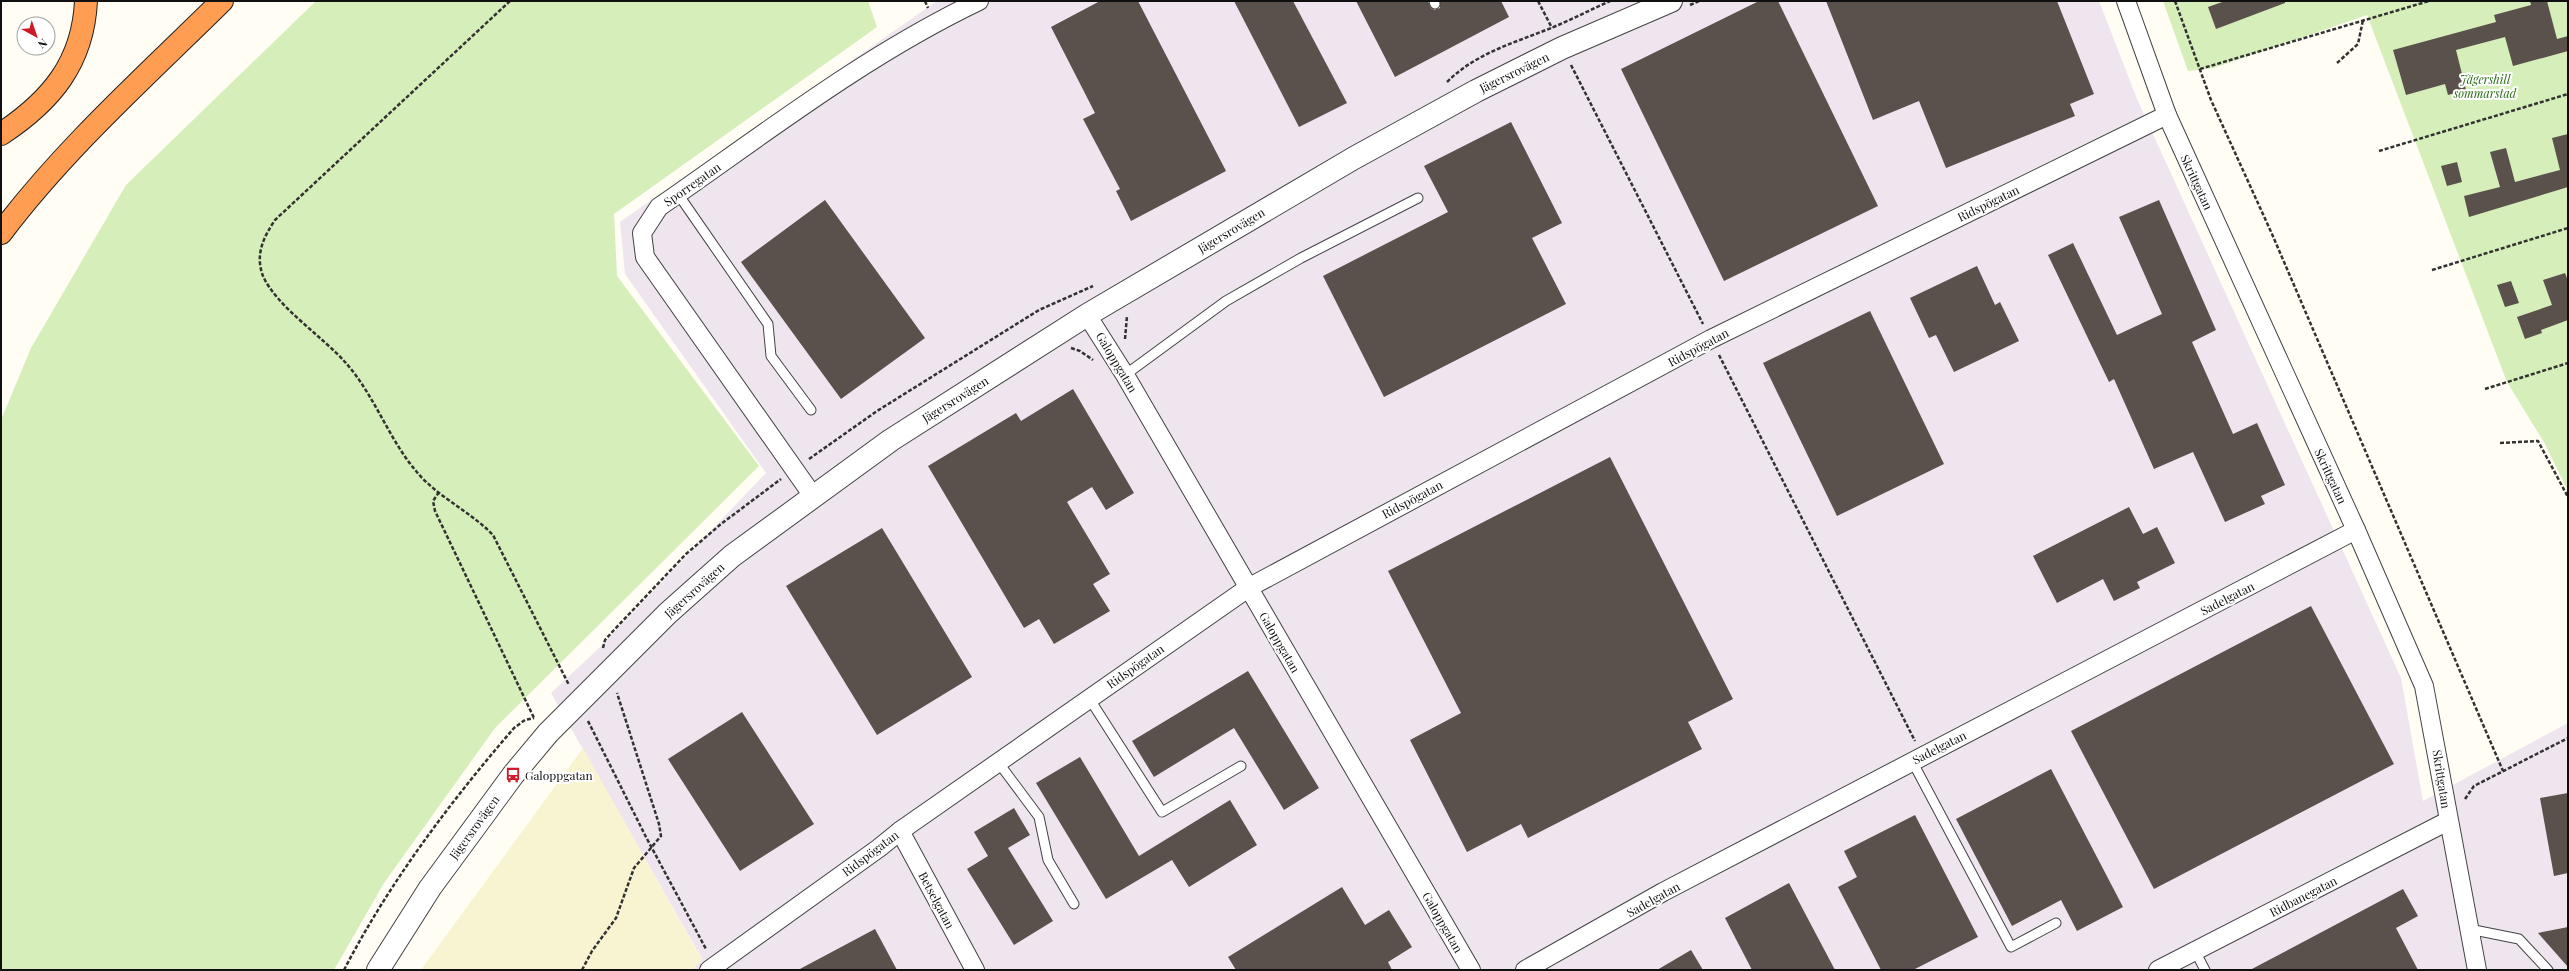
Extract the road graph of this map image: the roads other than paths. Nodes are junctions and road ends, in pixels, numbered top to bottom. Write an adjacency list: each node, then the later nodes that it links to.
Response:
1 (86, 1): 7 (highway)
2 (222, 1): 10 (highway)
3 (979, 1): 8 (street, Sporregatan)
4 (1671, 1): 11 (street, Jägersrovägen)
5 (2126, 1): 6 (street, Skrittgatan)
6 (2167, 115): 15 (street, Skrittgatan); 16 (street, Ridspögatan)
7 (1, 134)
8 (678, 194): 13 (lane); 14 (street, Sporregatan)
9 (1418, 198): 12 (lane)
10 (1, 233)
11 (1087, 315): 12 (street, Galoppgatan); 14 (street, Jägersrovägen)
12 (1125, 375): 16 (street, Galoppgatan)
13 (811, 410)
14 (813, 496): 28 (street, Jägersrovägen)
15 (2356, 530): 18 (street, Sadelgatan); 21 (street, Skrittgatan)
16 (1248, 588): 17 (street, Ridspögatan); 30 (street, Galoppgatan)
17 (1089, 698): 19 (street, Ridspögatan); 20 (lane)
18 (1918, 758): 24 (lane); 31 (street, Sadelgatan)
19 (998, 762): 22 (street, Ridspögatan); 23 (lane)
20 (1241, 766)
21 (2448, 821): 25 (street, Skrittgatan); 26 (street, Ridbanegatan)
22 (900, 831): 27 (street, Ridspögatan); 29 (street, Betselgatan)
23 (1074, 904)
24 (2056, 923)
25 (2469, 929): 34 (street, Skrittgatan); 35 (lane)
26 (2195, 951): 32 (street, Ridbanegatan); 33 (lane)
27 (712, 968)
28 (378, 970)
29 (975, 970)
30 (1472, 970)
31 (1525, 970)
32 (2158, 970)
33 (2205, 970)
34 (2477, 970)
35 (2548, 970)

